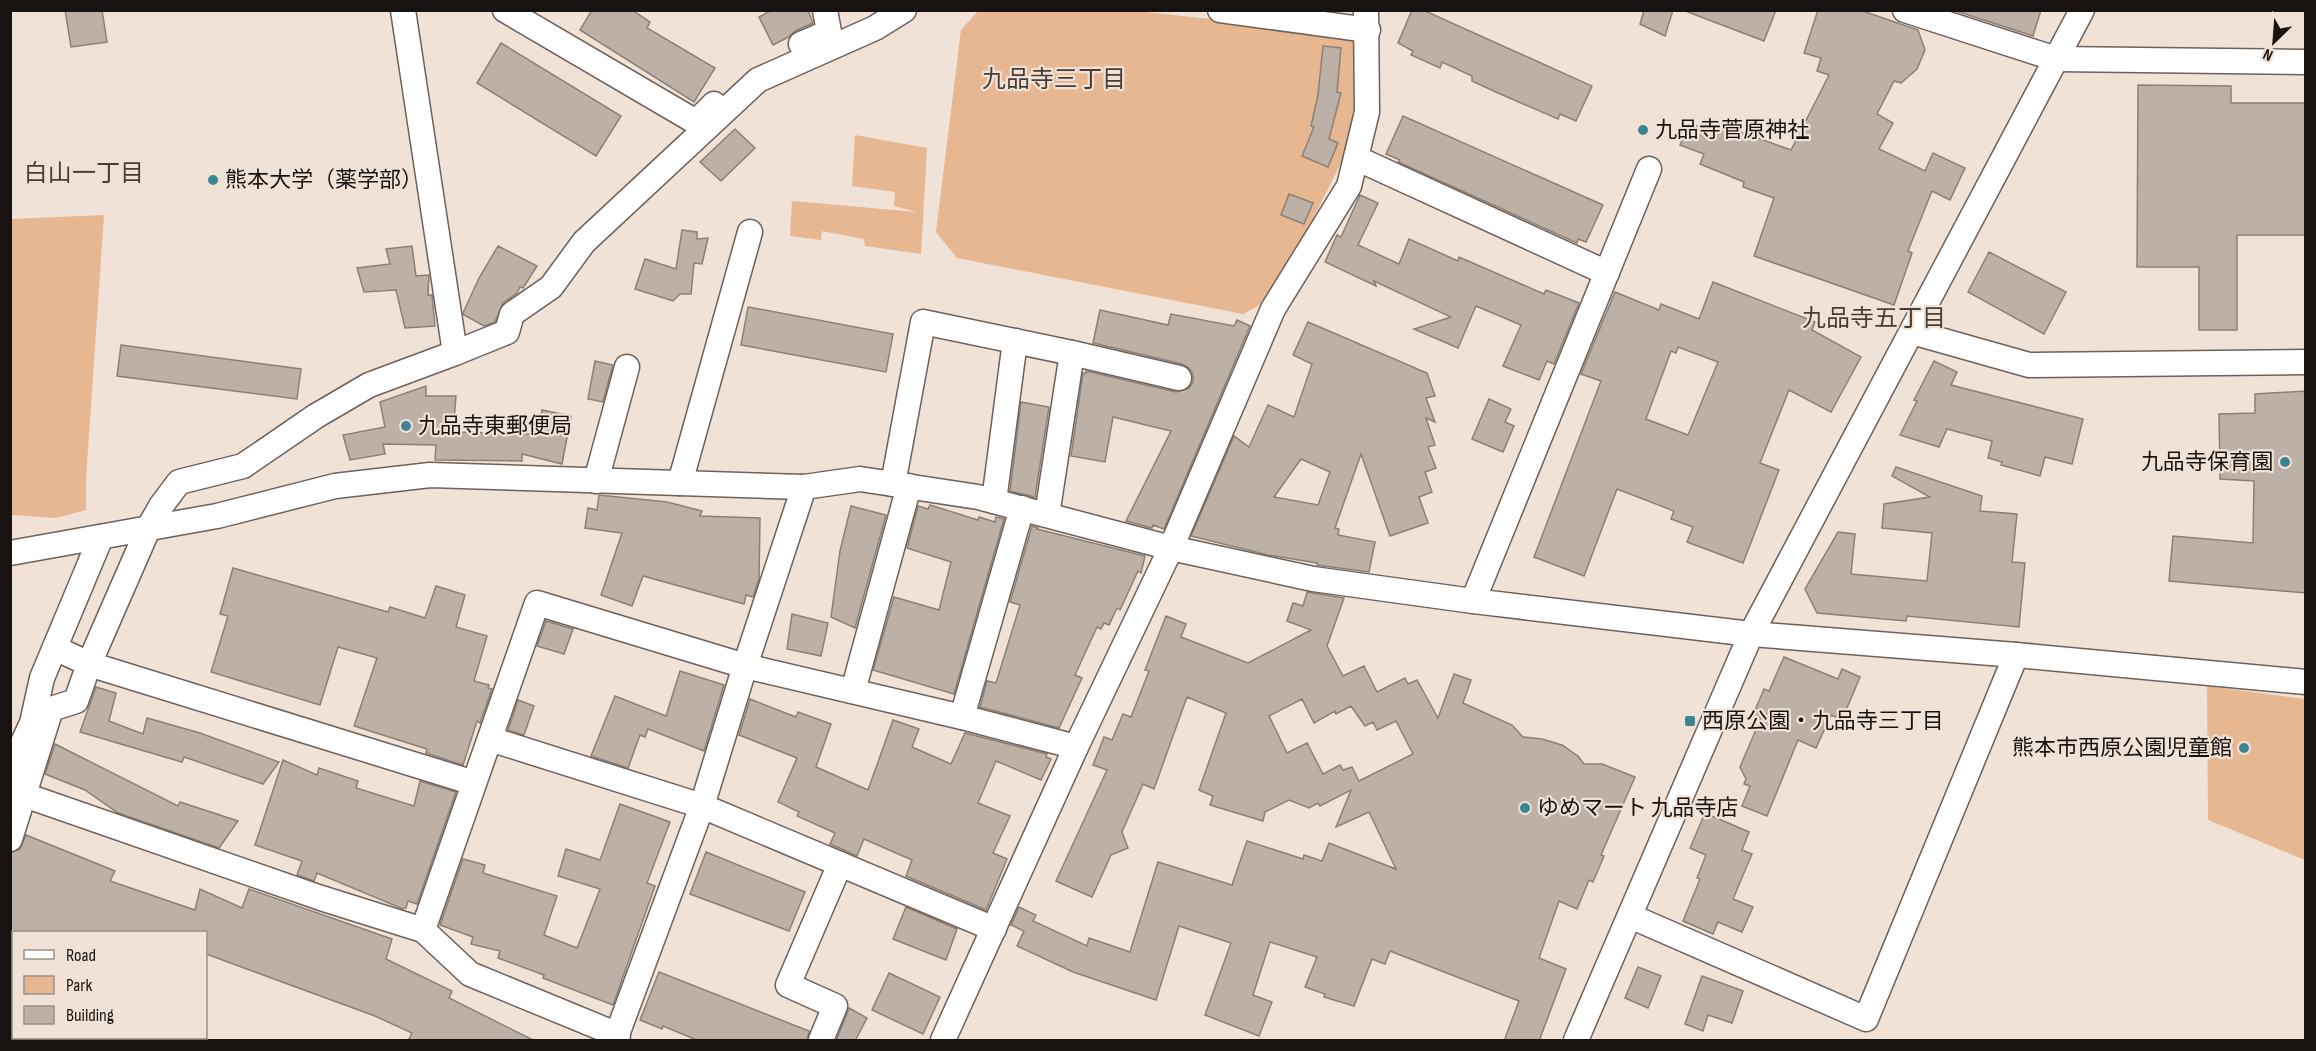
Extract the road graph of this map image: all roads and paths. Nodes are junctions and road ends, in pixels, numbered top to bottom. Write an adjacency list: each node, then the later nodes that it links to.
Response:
1 (403, 10): 17 (street)
2 (505, 10): 3 (street)
3 (825, 10)
4 (903, 10): 17 (street)
5 (1220, 10): 8 (street)
6 (1905, 10): 9 (street)
7 (2082, 10): 9 (street)
8 (1367, 20): 11 (street)
9 (2056, 59): 10 (street); 15 (street)
10 (2306, 62)
11 (1356, 158): 14 (street); 31 (street)
12 (1649, 169): 14 (street)
13 (750, 232): 23 (street)
14 (1607, 273): 33 (street)
15 (1912, 332): 19 (street); 34 (street)
16 (1015, 341): 18 (street); 24 (street); 26 (street)
17 (455, 353): 29 (street)
18 (1072, 353): 21 (street); 28 (street)
19 (2306, 362)
20 (627, 367): 22 (street)
21 (1179, 378)
22 (596, 481): 23 (street); 29 (street)
23 (680, 483): 25 (street)
24 (901, 485): 25 (street); 26 (street); 40 (street)
25 (804, 487): 38 (street)
26 (994, 501): 27 (street)
27 (1022, 508): 28 (street); 41 (street)
28 (1047, 515): 31 (street)
29 (148, 529): 30 (street); 37 (street)
30 (101, 537): 32 (street); 35 (street)
31 (1171, 548): 33 (street); 43 (street)
32 (10, 553)
33 (1473, 601): 34 (street)
34 (1752, 634): 36 (street); 50 (street)
35 (54, 648): 37 (street); 44 (street)
36 (2016, 655): 39 (street); 50 (street)
37 (89, 664): 45 (street); 46 (street)
38 (744, 666): 40 (street); 42 (street); 47 (street)
39 (2306, 682)
40 (852, 691): 41 (street)
41 (962, 717): 43 (street)
42 (490, 739): 45 (street); 47 (street)
43 (1076, 747): 51 (street)
44 (10, 770)
45 (474, 783): 52 (street)
46 (17, 792): 48 (street); 52 (street)
47 (702, 806): 49 (street); 53 (street)
48 (10, 839)
49 (840, 864): 51 (street); 54 (street)
50 (1630, 916): 56 (street)
51 (994, 929): 55 (street)
52 (423, 930): 53 (street)
53 (616, 1038)
54 (821, 1041)
55 (943, 1041)
56 (1576, 1041)

